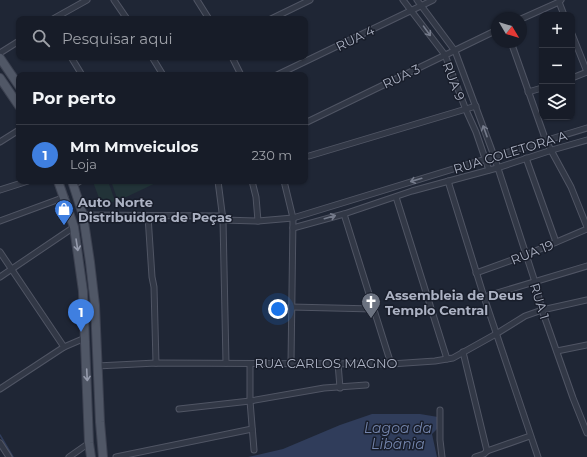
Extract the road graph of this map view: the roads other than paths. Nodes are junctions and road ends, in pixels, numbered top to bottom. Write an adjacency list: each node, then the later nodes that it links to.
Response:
1 (87, 0): 12 (street)
2 (114, 0): 13 (street)
3 (197, 0): 14 (street)
4 (310, 0): 15 (street)
5 (403, 0): 10 (street, RUA 9)
6 (417, 0): 9 (street, RUA 9)
7 (434, 0): 9 (street, RUA 4)
8 (560, 1): 11 (street); 16 (street)
9 (422, 5): 10 (street, RUA 4); 21 (street, RUA 9)
10 (412, 10): 23 (street, RUA 9, one-way to 23); 31 (street, RUA 4)
11 (563, 12)
12 (58, 16)
13 (125, 16)
14 (207, 16)
15 (277, 16)
16 (527, 16)
17 (491, 33): 21 (street, RUA 3)
18 (575, 42): 32 (street)
19 (16, 43): 22 (street)
20 (513, 48): 37 (street)
21 (455, 51): 23 (street, RUA 3); 39 (street, RUA 9)
22 (0, 53)
23 (445, 55): 40 (street, RUA 9); 41 (street, RUA 3)
24 (0, 58): 35 (main road)
25 (73, 60): 28 (street)
26 (154, 60): 29 (street)
27 (234, 60): 30 (street)
28 (80, 72)
29 (161, 72)
30 (240, 72)
31 (283, 72)
32 (587, 72): 33 (street)
33 (575, 77)
34 (0, 78): 38 (main road)
35 (16, 82)
36 (539, 89): 37 (street)
37 (528, 92): 44 (street)
38 (16, 102)
39 (476, 106): 40 (street); 49 (street, RUA 9, one-way to 39)
40 (466, 110): 48 (street); 51 (street, RUA 9)
41 (308, 122)
42 (587, 128): 44 (street, RUA COLETORA A)
43 (16, 132): 46 (street)
44 (546, 140): 47 (street); 49 (street, RUA COLETORA A)
45 (587, 141): 47 (street, RUA COLETORA A)
46 (0, 142)
47 (552, 150): 50 (street, RUA COLETORA A); 75 (street)
48 (309, 156)
49 (494, 156): 51 (street, RUA COLETORA A); 52 (street, RUA 9)
50 (526, 158): 52 (street, RUA COLETORA A); 76 (street)
51 (485, 160): 53 (street, RUA 9); 54 (street, RUA COLETORA A)
52 (497, 168): 53 (street, RUA COLETORA A); 78 (street, RUA 1)
53 (489, 170): 55 (street, RUA COLETORA A)
54 (432, 176): 62 (street); 70 (street, RUA COLETORA A, one-way to 70)
55 (448, 181): 62 (street, RUA COLETORA A); 81 (street)
56 (19, 184): 63 (street)
57 (59, 184): 64 (main road)
58 (75, 184): 67 (main road)
59 (218, 184): 69 (street)
60 (253, 184): 72 (street)
61 (285, 184): 70 (street)
62 (435, 184): 65 (street, RUA COLETORA A)
63 (0, 190)
64 (64, 197): 71 (street); 73 (main road)
65 (396, 197): 66 (street, RUA COLETORA A); 95 (street)
66 (344, 214): 74 (street, RUA COLETORA A, one-way to 66); 87 (street)
67 (83, 215): 68 (street, RUA COLETORA A); 102 (main road)
68 (148, 216): 69 (street, RUA COLETORA A); 96 (street)
69 (223, 218): 72 (street, RUA COLETORA A); 97 (street)
70 (293, 218): 72 (street, RUA COLETORA A); 74 (street)
71 (0, 221)
72 (258, 221)
73 (74, 227): 80 (street); 90 (main road, one-way to 90)
74 (293, 228): 86 (street)
75 (587, 228): 76 (street, RUA 19)
76 (556, 242): 78 (street, RUA 19)
77 (0, 252): 80 (street)
78 (526, 255): 81 (street, RUA 19); 83 (street, RUA 1)
79 (587, 266): 83 (street)
80 (12, 269): 82 (street); 92 (street)
81 (476, 273): 84 (street)
82 (0, 277)
83 (535, 282): 84 (street); 88 (street, RUA 1)
84 (484, 297): 89 (street)
85 (587, 300): 88 (street, RUA CARLOS MAGNO)
86 (291, 307): 87 (street); 98 (street)
87 (374, 309): 101 (street)
88 (542, 310): 89 (street, RUA CARLOS MAGNO); 93 (street, RUA 1)
89 (496, 334): 94 (street, RUA CARLOS MAGNO); 111 (street)
90 (85, 338): 92 (street); 113 (main road, one-way to 113)
91 (587, 346): 93 (street)
92 (64, 347): 105 (street)
93 (557, 351): 110 (street, RUA 1)
94 (463, 352): 95 (street, RUA CARLOS MAGNO); 115 (street)
95 (447, 359): 101 (street, RUA CARLOS MAGNO)
96 (156, 363): 97 (street, RUA CARLOS MAGNO); 102 (street, RUA CARLOS MAGNO)
97 (226, 363): 100 (street, RUA CARLOS MAGNO)
98 (291, 363): 99 (street, RUA CARLOS MAGNO); 100 (street, RUA CARLOS MAGNO)
99 (338, 363): 101 (street, RUA CARLOS MAGNO); 104 (street)
100 (250, 364): 106 (street)
101 (392, 364)
102 (97, 366): 119 (main road)
103 (366, 385): 104 (street)
104 (340, 388): 106 (street)
105 (0, 389)
106 (250, 402): 107 (street); 109 (street)
107 (179, 409)
108 (440, 410): 121 (street)
109 (252, 429): 114 (street); 120 (street)
110 (587, 433)
111 (530, 436): 115 (street); 123 (street)
112 (0, 443): 116 (street)
113 (89, 443): 117 (street); 118 (main road)
114 (254, 450)
115 (487, 451): 122 (street)
116 (9, 457)
117 (69, 457)
118 (91, 457)
119 (102, 457)
120 (116, 457)
121 (442, 457)
122 (475, 457)
123 (538, 457)

